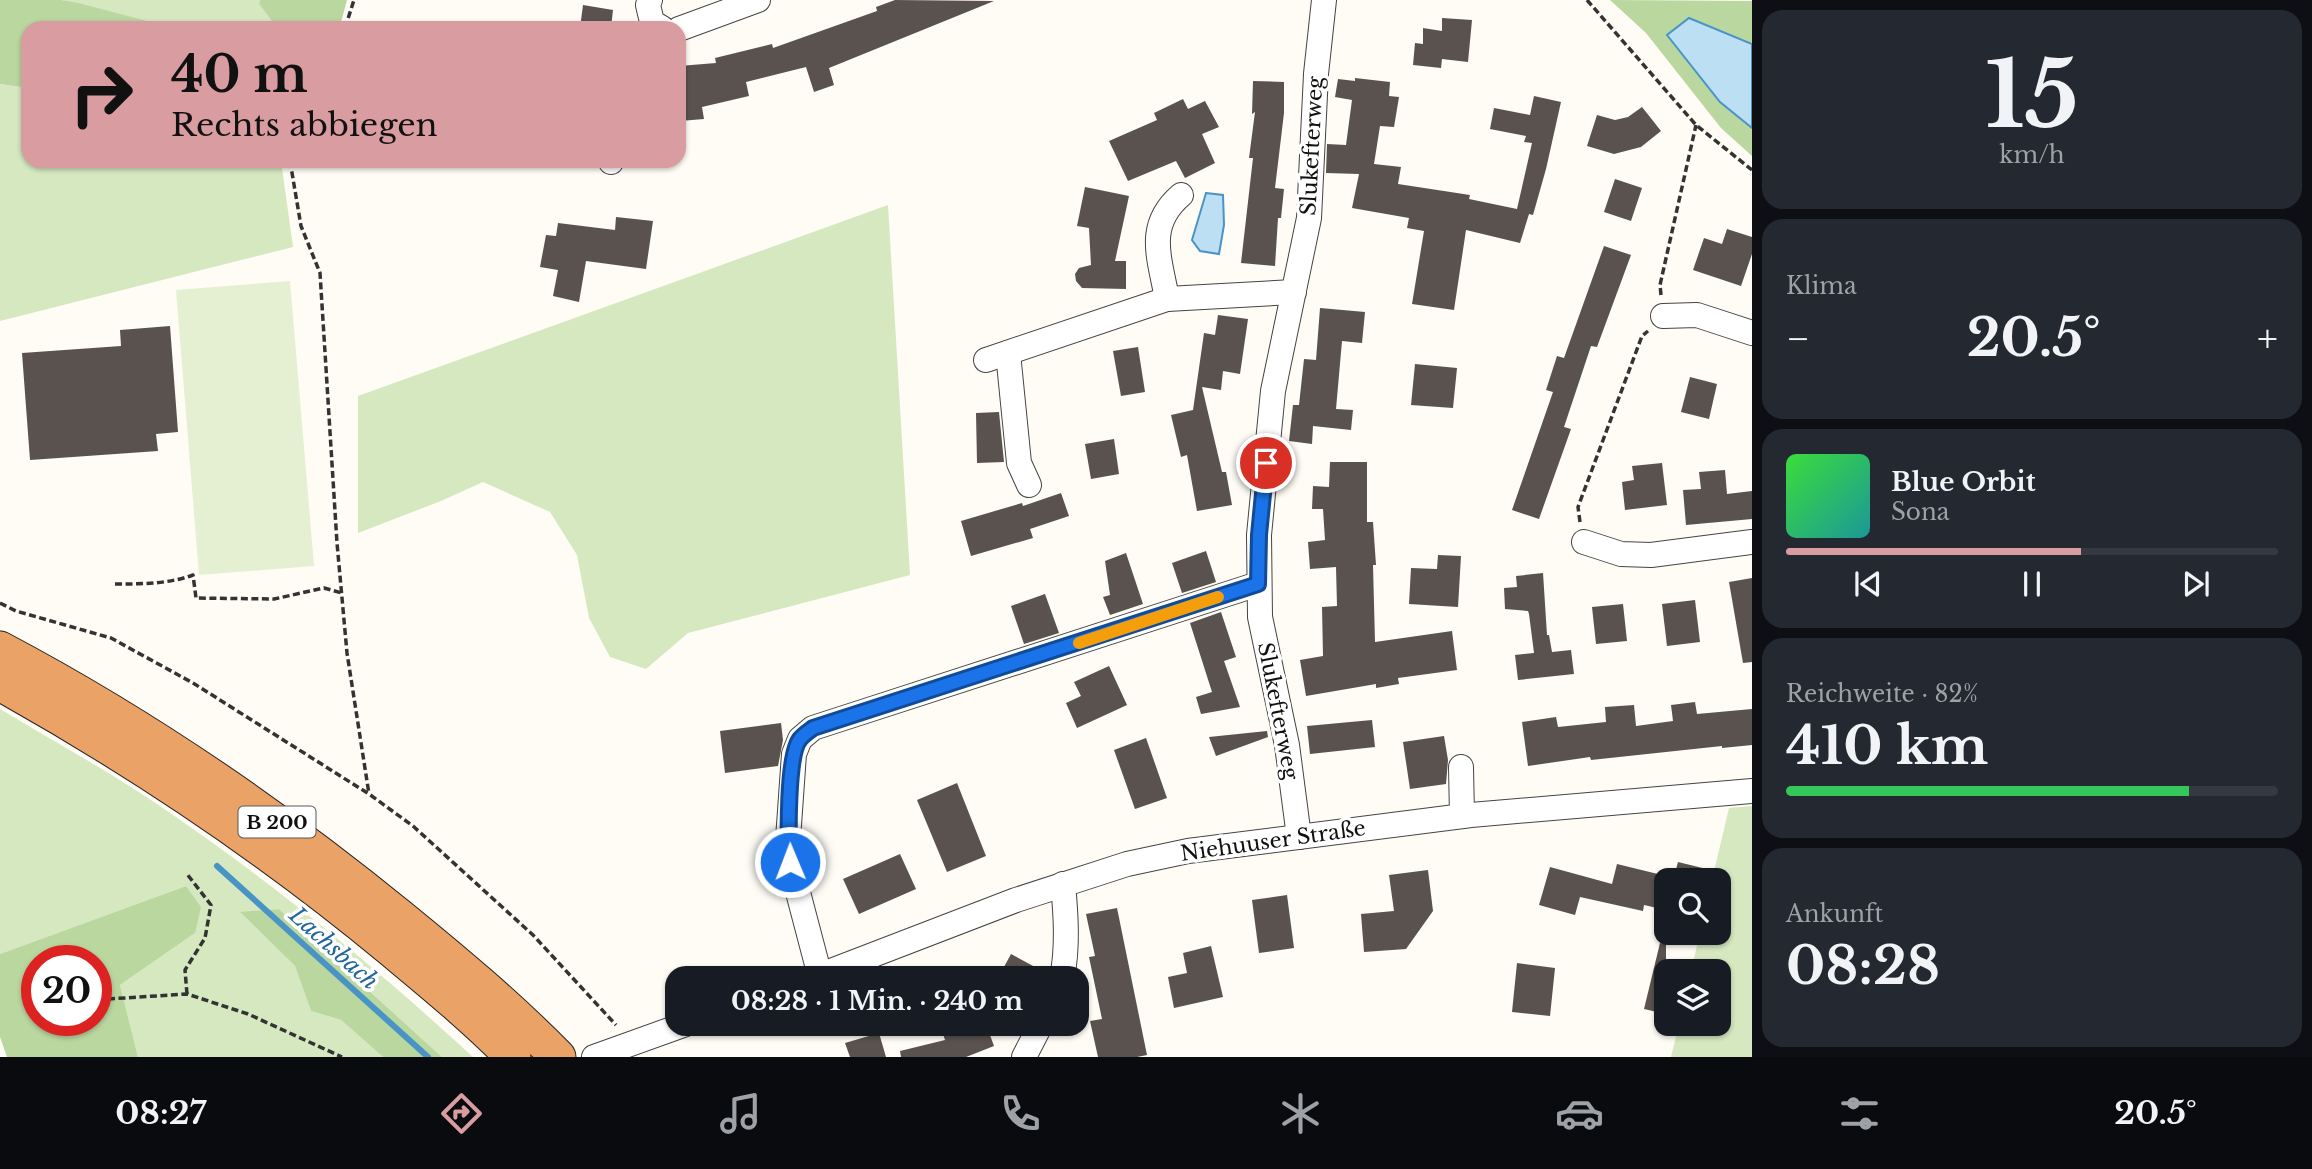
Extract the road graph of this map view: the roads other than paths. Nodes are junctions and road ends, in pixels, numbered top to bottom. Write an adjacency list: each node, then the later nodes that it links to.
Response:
1 (758, 0): 3 (street)
2 (1324, 0): 5 (street, Slukefterweg)
3 (686, 26)
4 (1181, 194): 6 (street)
5 (1294, 292): 6 (street); 12 (street, Slukefterweg)
6 (1167, 299): 9 (street)
7 (1663, 316): 8 (street)
8 (1752, 333)
9 (1030, 485)
10 (1584, 541): 11 (street)
11 (1752, 542)
12 (1258, 584): 18 (street, Slukefterweg); 20 (street)
13 (0, 649): 25 (highway, B 200)
14 (0, 683): 25 (highway, B 200)
15 (1461, 766): 17 (street)
16 (1752, 791): 17 (street, Niehuuser Straße)
17 (1462, 816): 18 (street, Niehuuser Straße)
18 (1299, 837): 19 (street, Niehuuser Straße)
19 (1063, 884): 21 (street, Niehuuser Straße); 22 (street)
20 (814, 966)
21 (845, 966)
22 (1064, 966)
23 (665, 1031): 27 (street)
24 (1035, 1036): 28 (street)
25 (516, 1045): 26 (highway, B 200)
26 (558, 1057)
27 (594, 1057)
28 (1024, 1057)

